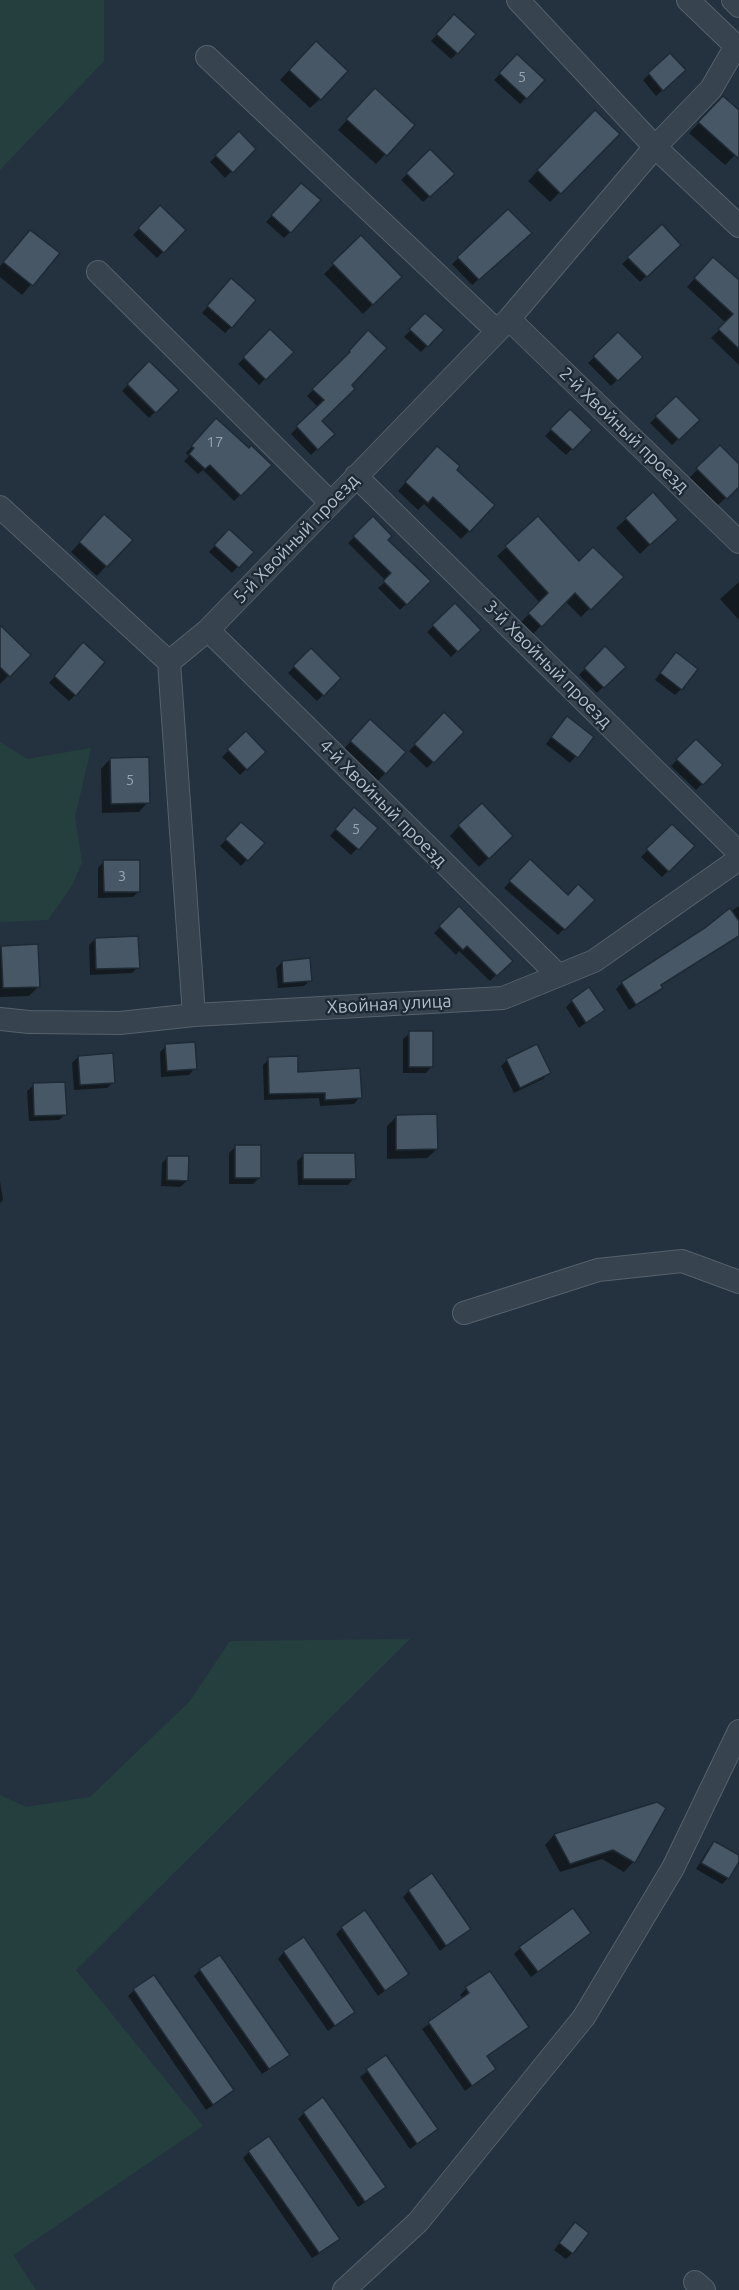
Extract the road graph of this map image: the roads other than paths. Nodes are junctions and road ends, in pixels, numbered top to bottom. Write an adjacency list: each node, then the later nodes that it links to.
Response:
1 (518, 0): 7 (street)
2 (688, 0): 5 (street)
3 (733, 0): 4 (street)
4 (739, 6)
5 (737, 48): 7 (street, 5-й Хвойный проезд)
6 (207, 57): 10 (street, 2-й Хвойный проезд)
7 (655, 147): 8 (street); 10 (street, 5-й Хвойный проезд)
8 (739, 226)
9 (98, 272): 12 (street)
10 (503, 325): 11 (street, 5-й Хвойный проезд); 14 (street, 2-й Хвойный проезд)
11 (356, 476): 12 (street, 5-й Хвойный проезд); 17 (street, 3-й Хвойный проезд)
12 (331, 503): 15 (street, 5-й Хвойный проезд)
13 (0, 507): 16 (street)
14 (739, 542)
15 (208, 630): 16 (street, 5-й Хвойный проезд); 19 (street, 4-й Хвойный проезд)
16 (169, 662): 20 (street)
17 (739, 853)
18 (739, 859): 19 (street, Хвойная улица)
19 (558, 975): 20 (street, Хвойная улица)
20 (194, 1016): 21 (street, Хвойная улица)
21 (0, 1019)
22 (739, 1282): 23 (street)
23 (464, 1314)
24 (739, 1731): 25 (street)
25 (344, 2290)

